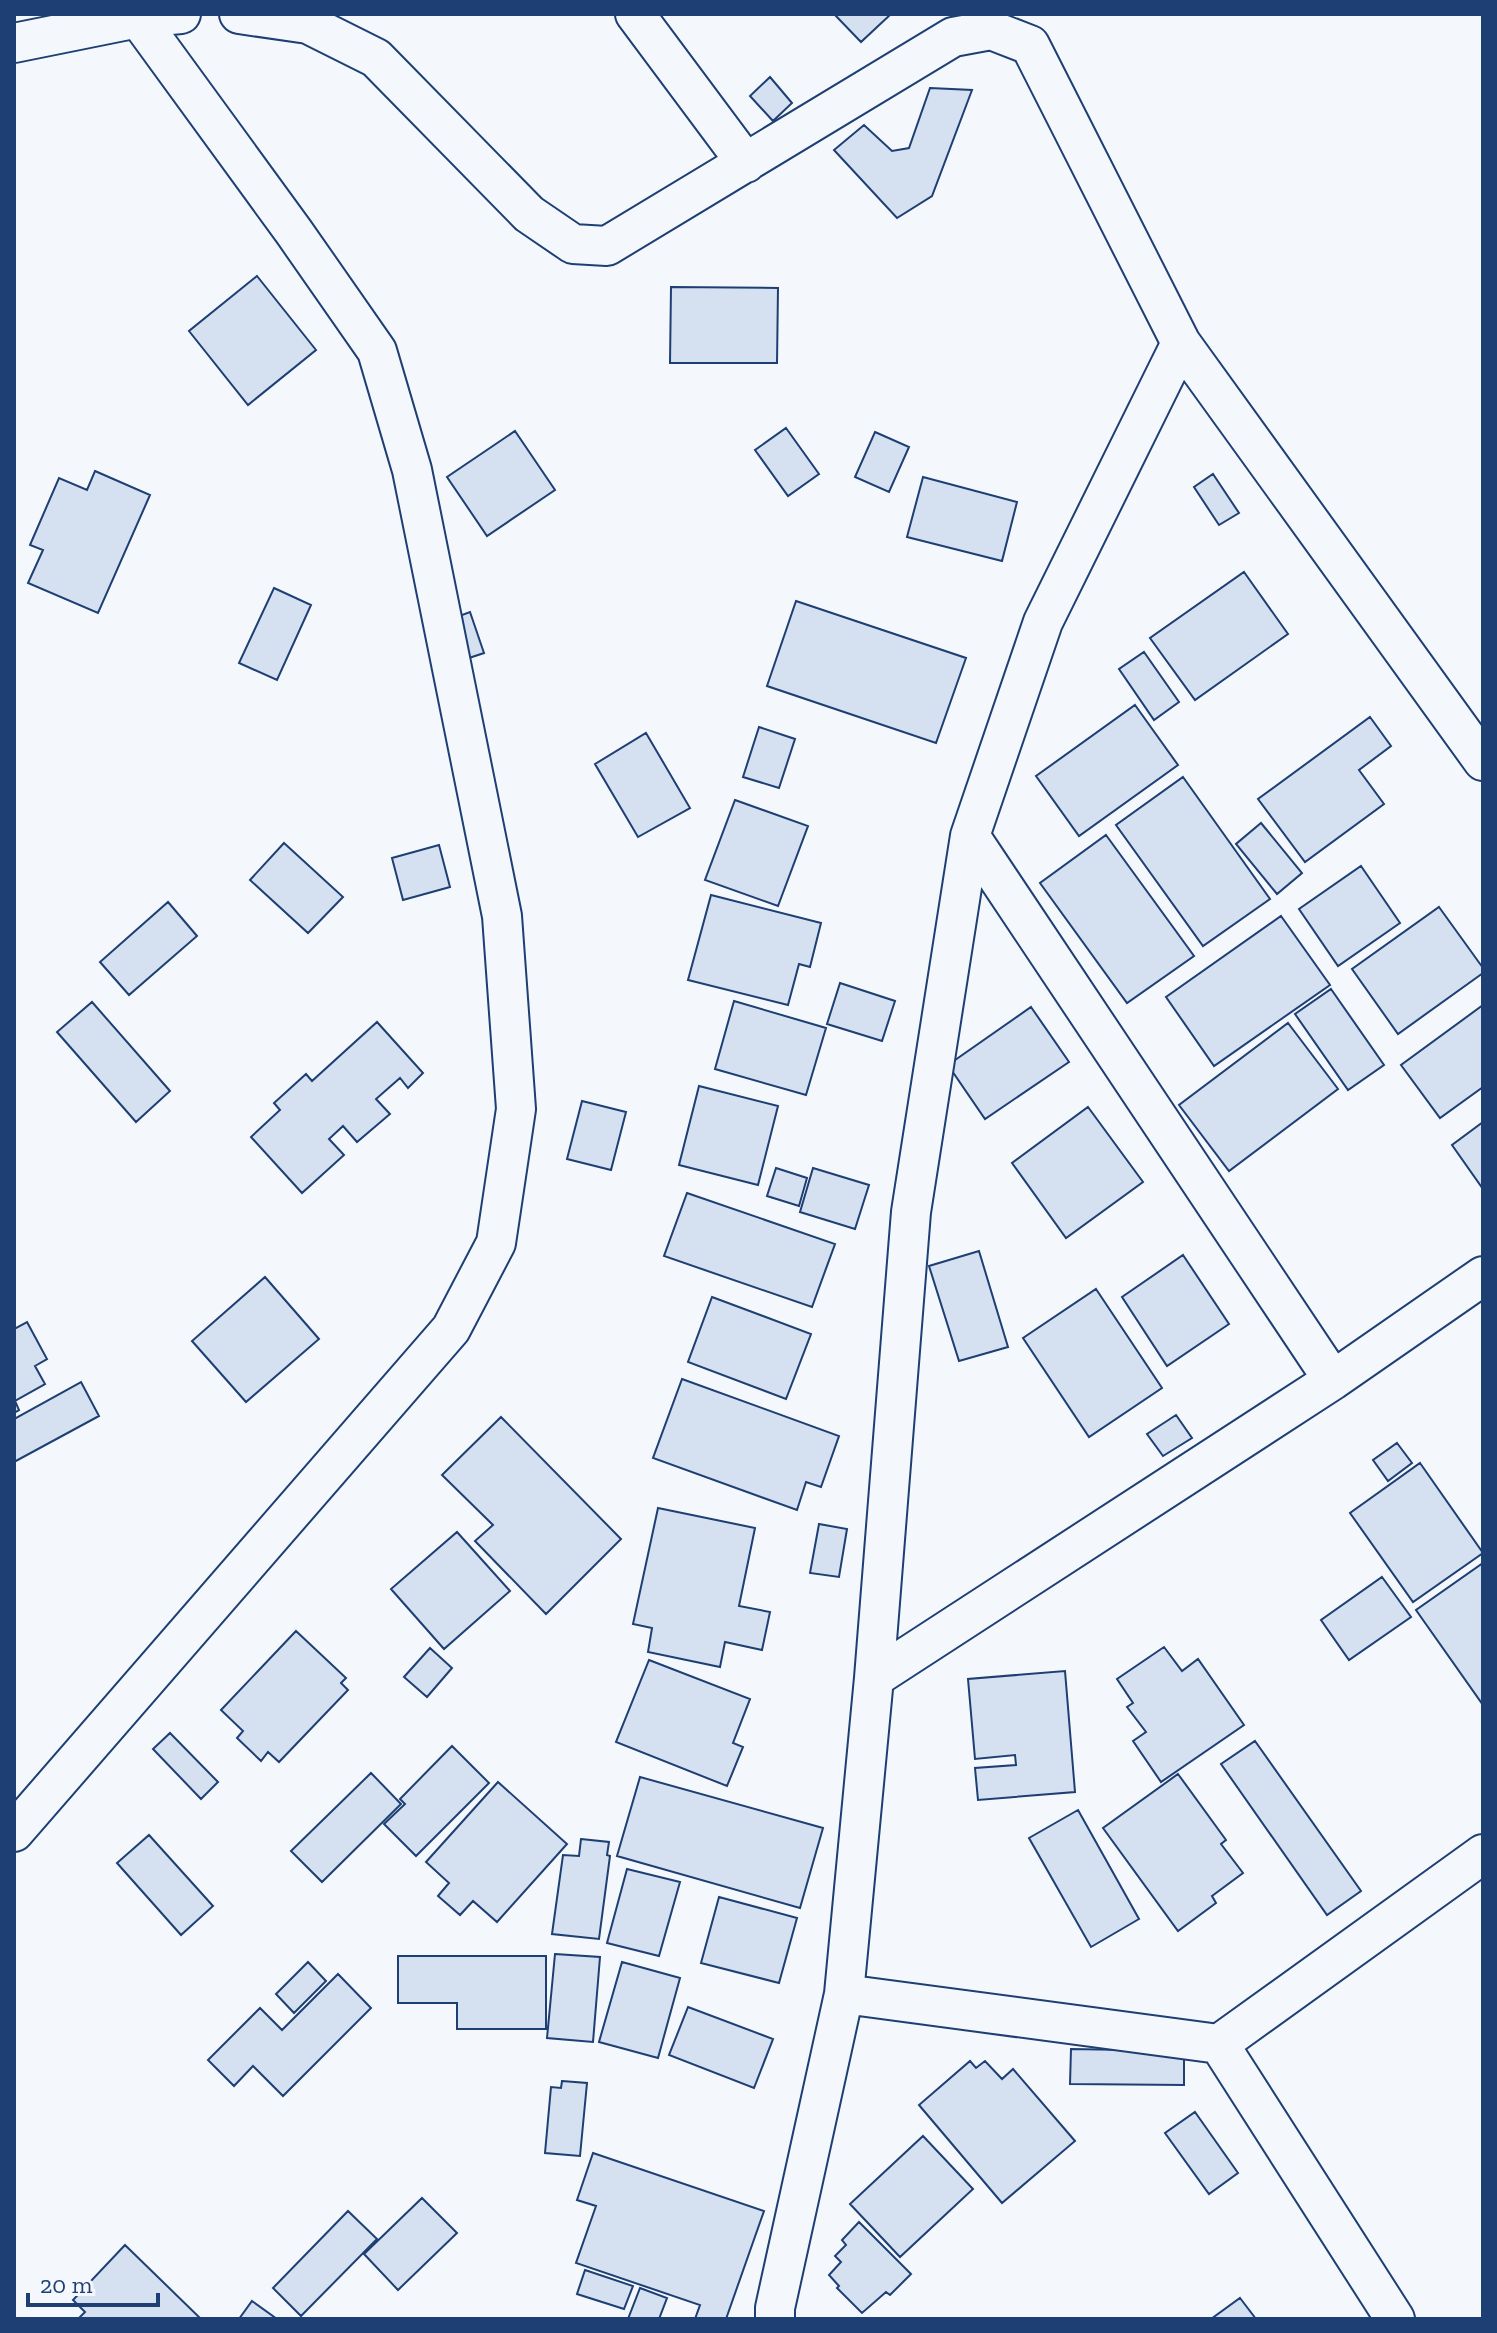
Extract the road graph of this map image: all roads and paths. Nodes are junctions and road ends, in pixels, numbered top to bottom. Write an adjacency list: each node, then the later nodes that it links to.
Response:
1 (181, 14): 4 (street)
2 (239, 14): 7 (street)
3 (635, 14): 7 (street)
4 (138, 18): 6 (street); 14 (street)
5 (988, 22): 7 (street); 8 (street)
6 (14, 43)
7 (746, 163)
8 (1181, 343): 9 (street); 10 (street)
9 (1483, 761)
10 (970, 836): 12 (street); 13 (street)
11 (1483, 1276): 12 (street)
12 (1333, 1380): 13 (street)
13 (874, 1678): 16 (street)
14 (14, 1832)
15 (1483, 1854): 17 (street)
16 (844, 1994): 17 (street); 18 (street)
17 (1219, 2044): 19 (street)
18 (775, 2319)
19 (1395, 2319)

